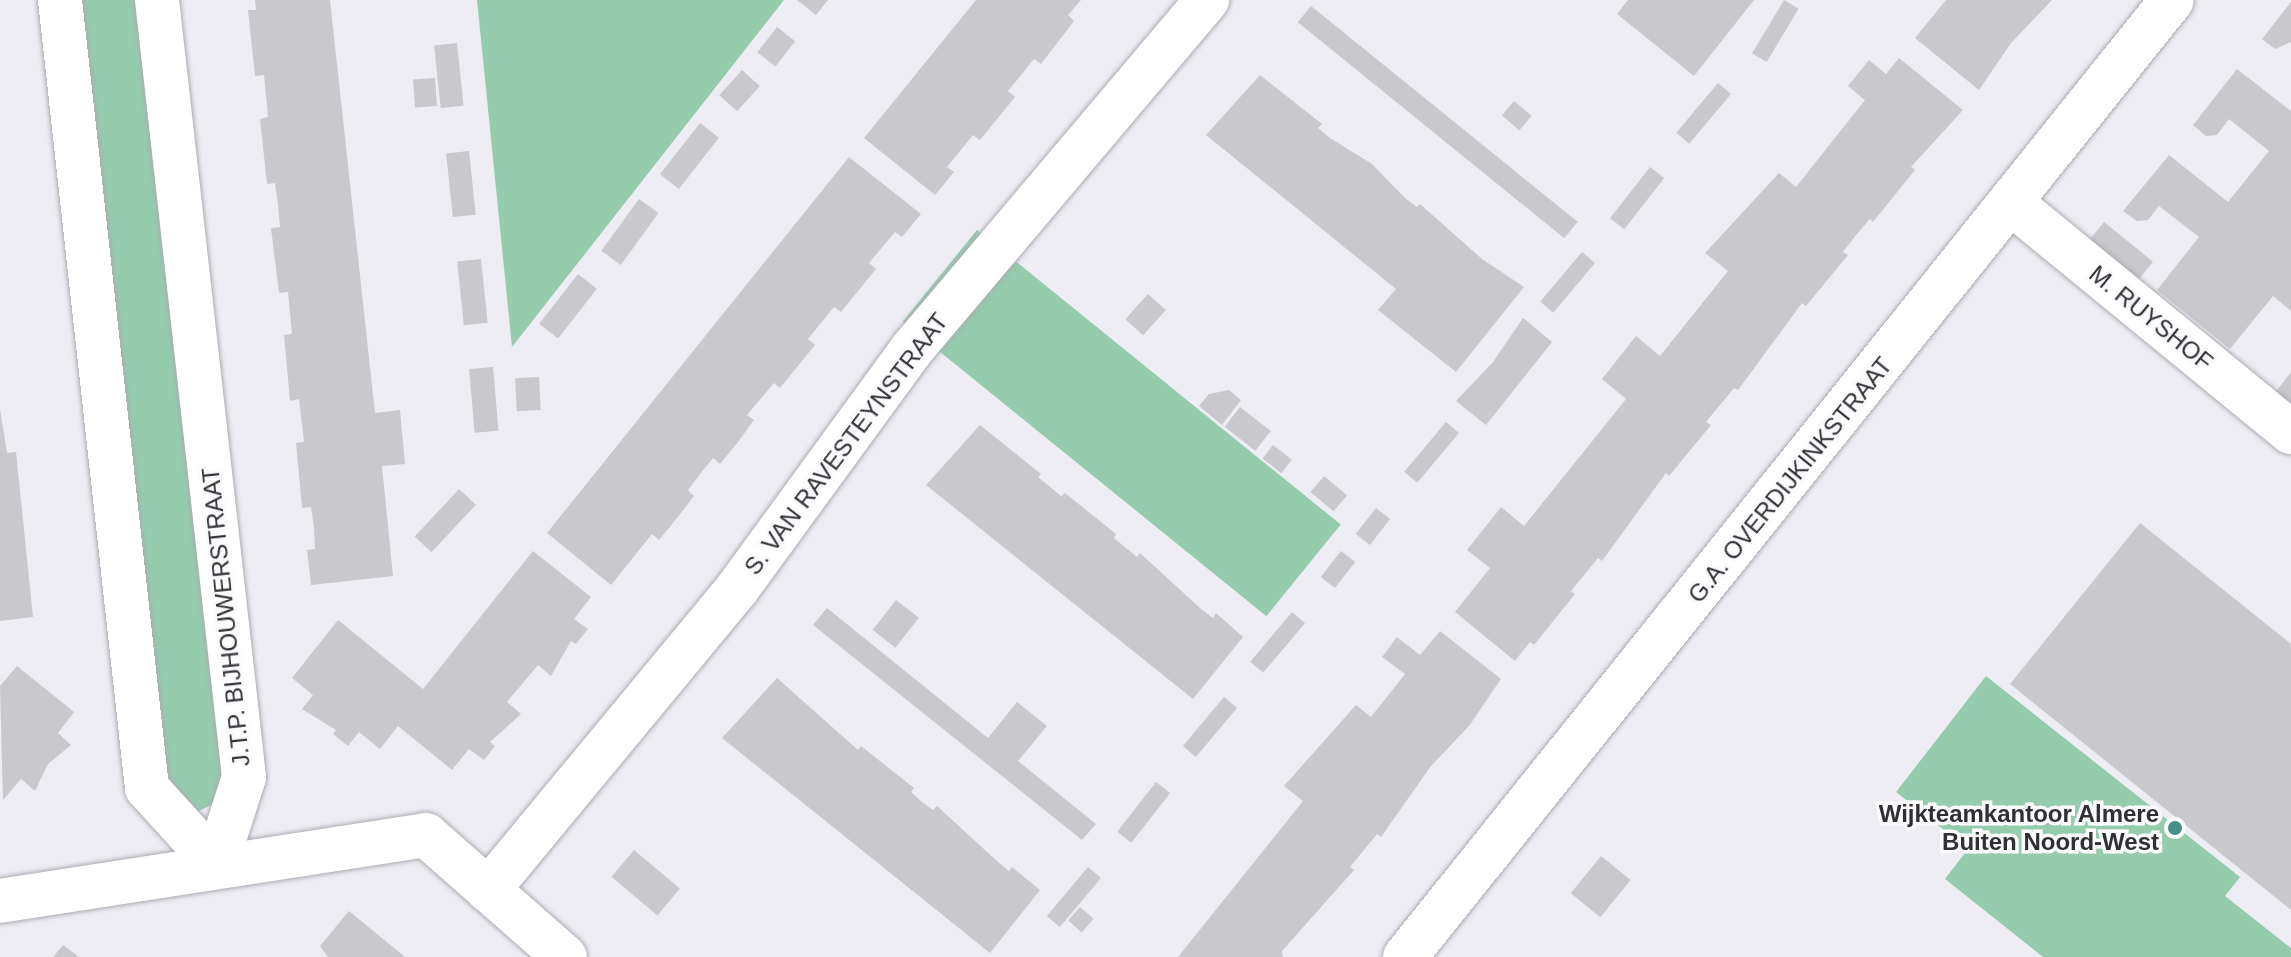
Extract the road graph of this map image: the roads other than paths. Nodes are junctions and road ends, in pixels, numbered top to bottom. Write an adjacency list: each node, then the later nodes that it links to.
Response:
1 (60, 0): 7 (street)
2 (157, 0): 7 (street, J.T.P. BIJHOUWERSTRAAT)
3 (1207, 0): 8 (street, S. VAN RAVESTEYNSTRAAT)
4 (2172, 0): 5 (street, G.A. OVERDIJKINKSTRAAT)
5 (2011, 203): 6 (street, M. RUYSHOF); 11 (street, G.A. OVERDIJKINKSTRAAT)
6 (2291, 432)
7 (216, 864): 8 (street); 9 (street)
8 (488, 890): 10 (street)
9 (0, 901)
10 (565, 957)
11 (1405, 957)

